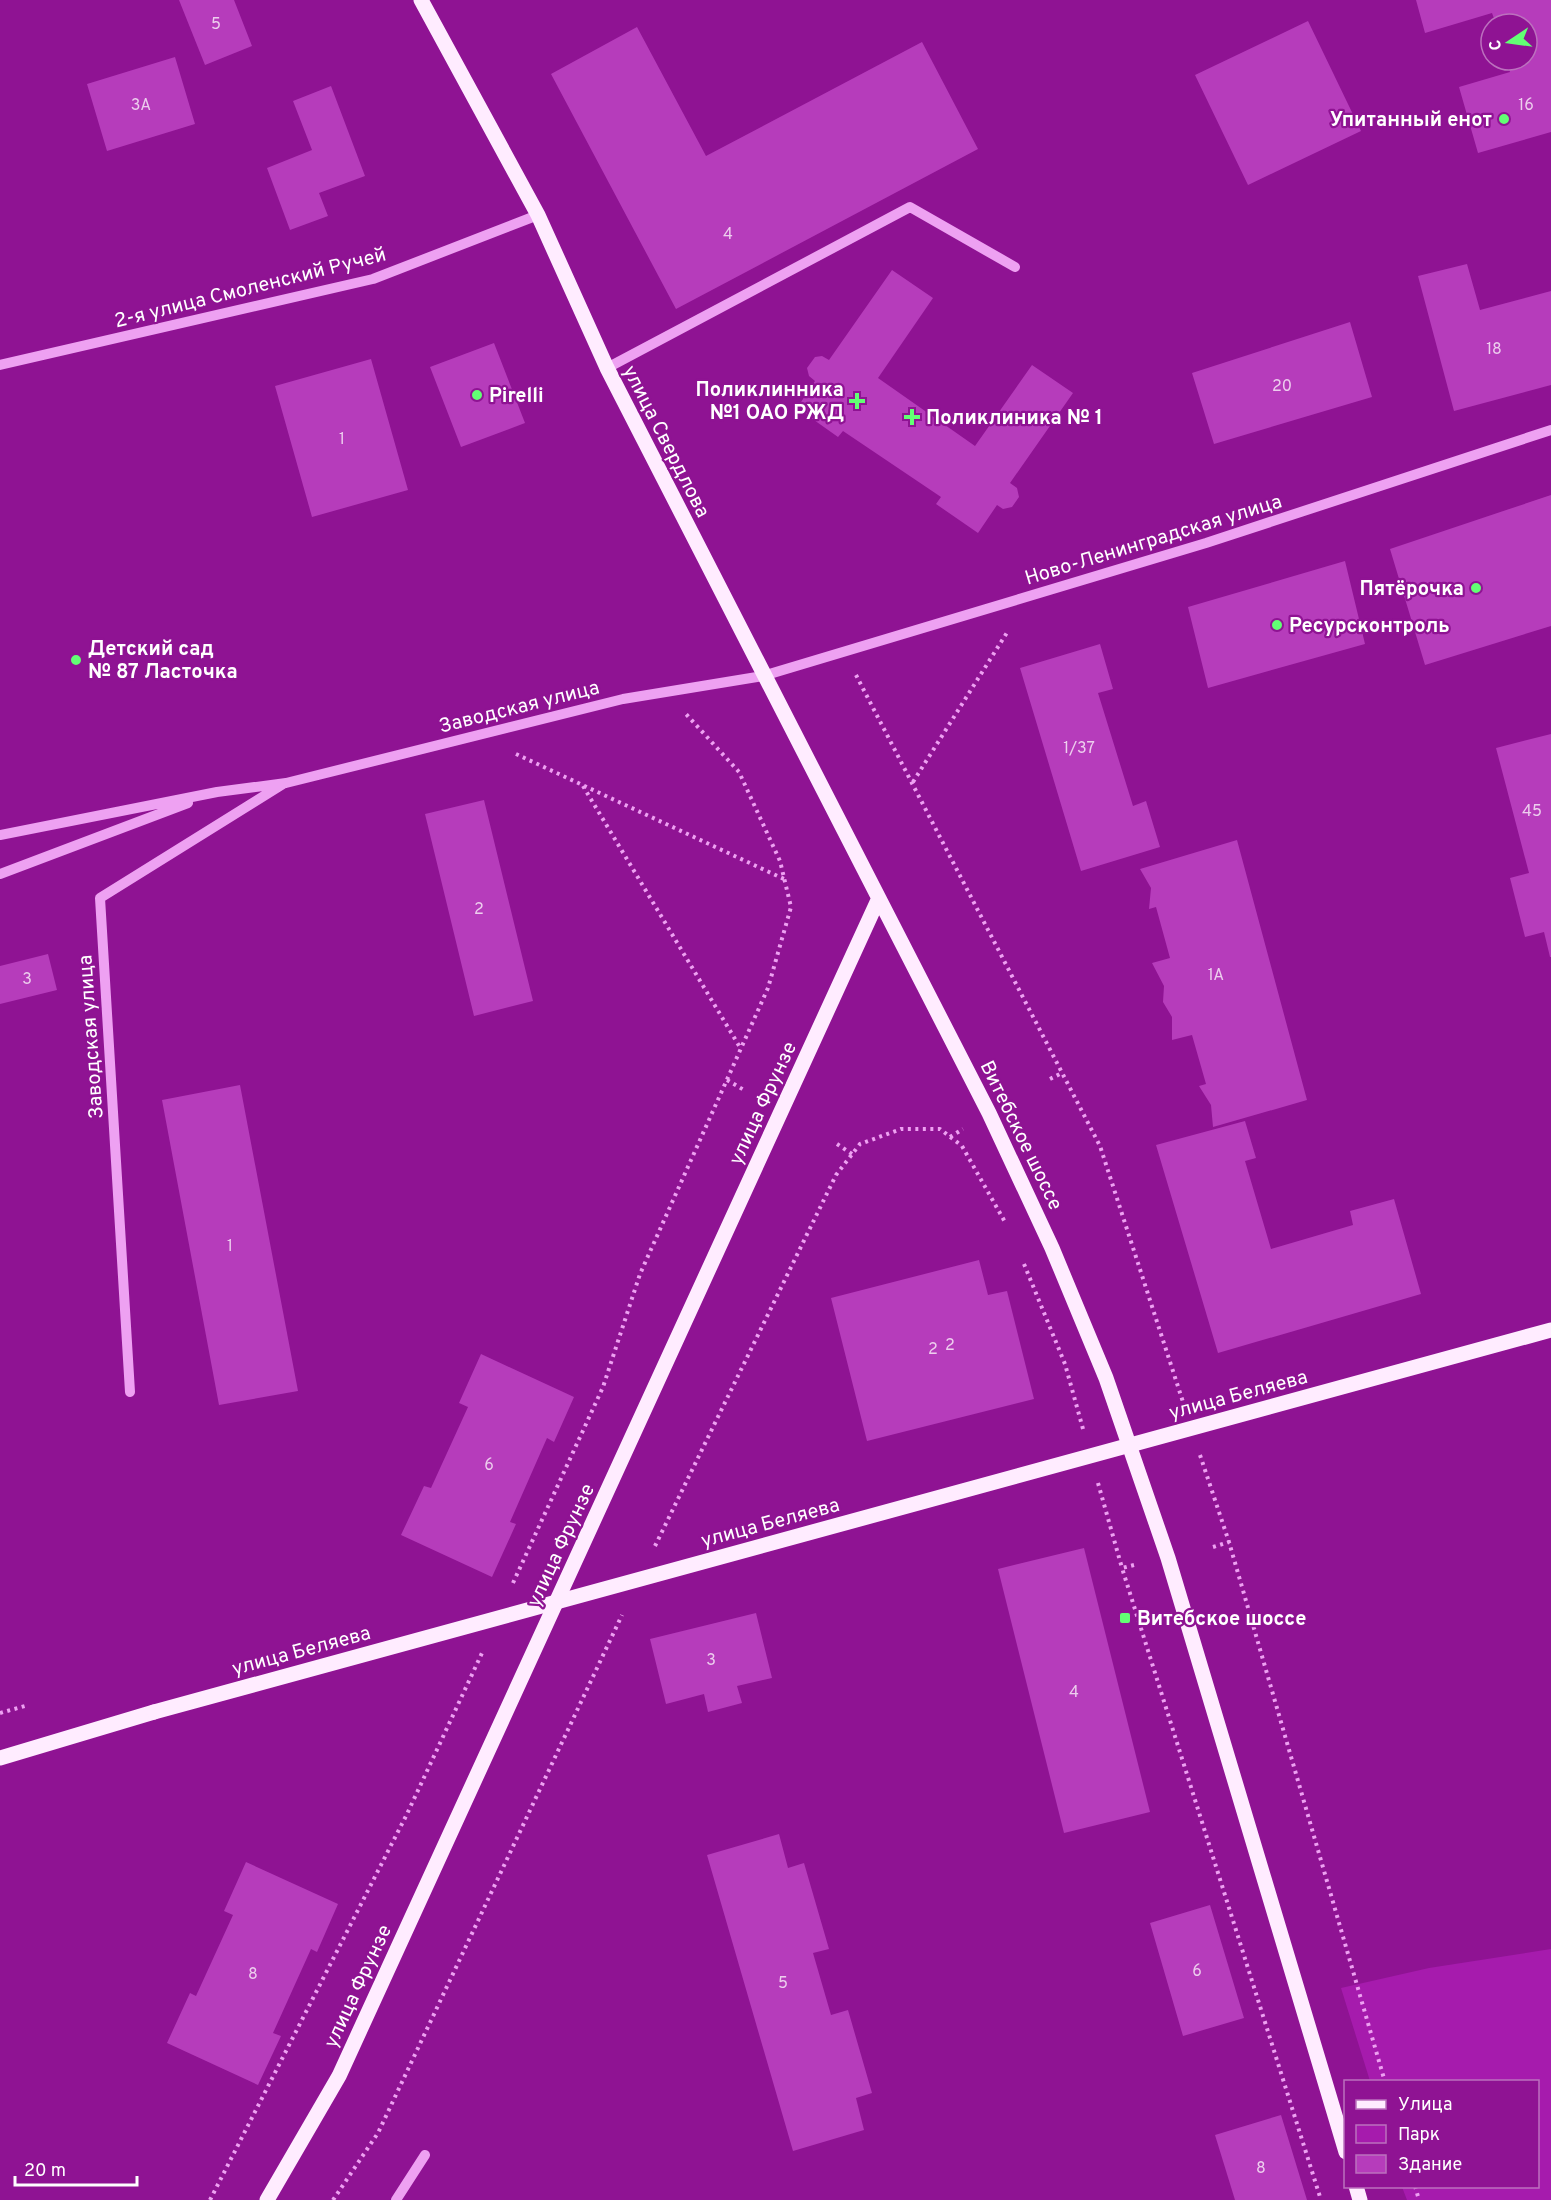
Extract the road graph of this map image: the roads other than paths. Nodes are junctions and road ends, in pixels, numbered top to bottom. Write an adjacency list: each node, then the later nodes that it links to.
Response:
1 (421, 0): 2 (main road, улица Свердлова)
2 (538, 215): 4 (street, 2-я улица Смоленский Ручей); 5 (main road, улица Свердлова)
3 (1015, 267): 5 (street)
4 (4, 365): 6 (street)
5 (607, 369): 8 (main road, улица Свердлова)
6 (0, 373)
7 (1551, 430): 8 (street, Ново-Ленинградская улица)
8 (763, 676): 9 (street, Заводская улица); 13 (main road, улица Свердлова)
9 (286, 783): 10 (street, Заводская улица); 15 (street, Заводская улица)
10 (217, 792): 11 (street, Заводская улица); 12 (street, Заводская улица)
11 (0, 835)
12 (0, 874)
13 (878, 900): 17 (main road, Витебское шоссе); 19 (main road, улица Фрунзе)
14 (1551, 1330): 16 (main road, улица Беляева, bridge)
15 (130, 1392)
16 (0, 1758)
17 (1344, 2145)
18 (425, 2155): 20 (street)
19 (267, 2200)
20 (396, 2200)

